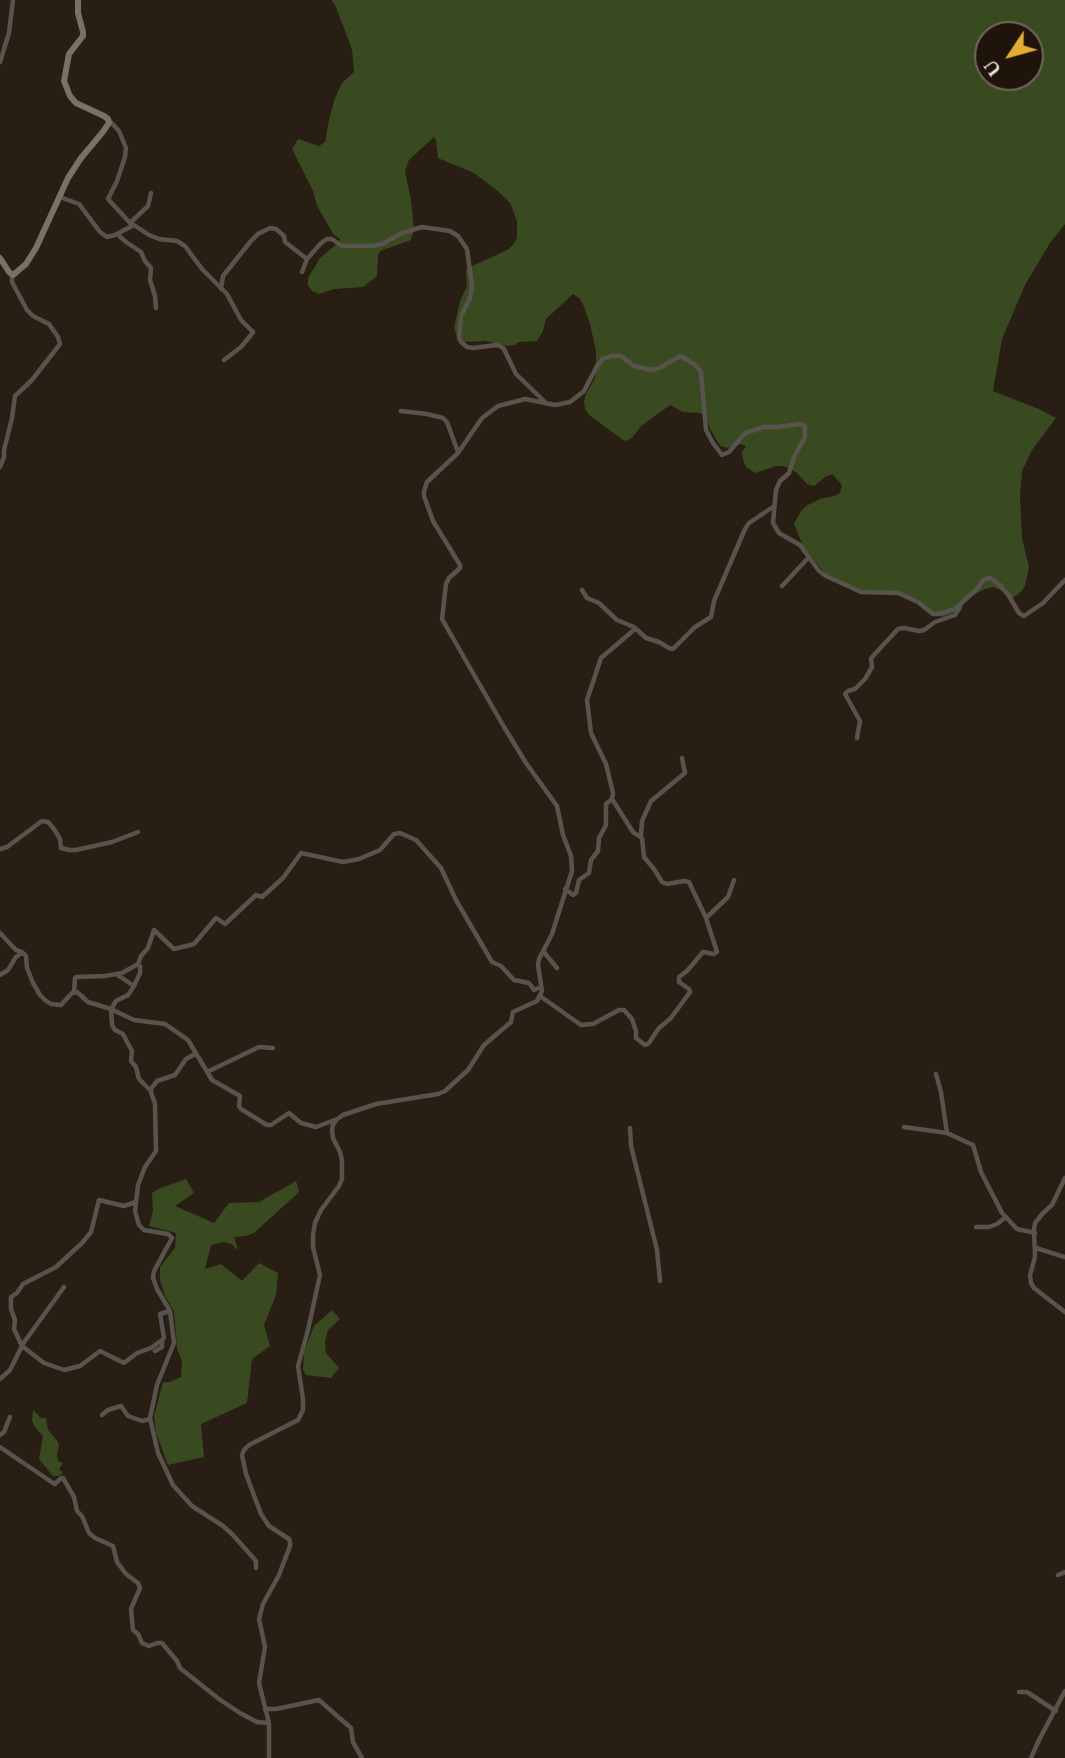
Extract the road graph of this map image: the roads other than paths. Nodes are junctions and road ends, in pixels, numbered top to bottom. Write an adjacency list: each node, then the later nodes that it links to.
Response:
1 (13, 0): 3 (street)
2 (78, 0): 4 (street)
3 (0, 62)
4 (108, 119): 6 (street); 7 (street)
5 (151, 193): 7 (street)
6 (60, 197): 8 (street); 12 (street)
7 (131, 224): 8 (street); 13 (street)
8 (117, 234): 14 (street)
9 (0, 258): 12 (street)
10 (307, 259): 11 (street); 13 (street); 16 (street)
11 (302, 272)
12 (12, 275): 19 (street)
13 (221, 289): 15 (street)
14 (156, 308)
15 (224, 360)
16 (546, 402): 18 (street); 20 (street)
17 (401, 411): 18 (street)
18 (458, 453): 34 (street)
19 (0, 467)
20 (773, 508): 21 (street); 26 (street)
21 (809, 557): 23 (street); 25 (street)
22 (1065, 580): 25 (street)
23 (782, 586)
24 (582, 590): 26 (street)
25 (962, 601): 27 (street)
26 (635, 629): 29 (street)
27 (857, 738)
28 (681, 758): 31 (street)
29 (612, 799): 31 (street); 34 (street)
30 (138, 832): 32 (street)
31 (641, 836): 35 (street)
32 (0, 849)
33 (734, 880): 35 (street)
34 (565, 889): 37 (street)
35 (706, 918): 46 (street)
36 (0, 933): 38 (street)
37 (543, 951): 40 (street); 44 (street)
38 (22, 952): 42 (street); 45 (street)
39 (138, 964): 41 (street); 43 (street); 44 (street)
40 (557, 968)
41 (115, 974): 43 (street); 45 (street)
42 (0, 975)
43 (134, 986): 47 (street)
44 (541, 987): 46 (street)
45 (74, 992): 47 (street)
46 (540, 996): 53 (street)
47 (111, 1009): 49 (street); 52 (street)
48 (273, 1048): 50 (street)
49 (195, 1054): 50 (street); 52 (street)
50 (207, 1072): 53 (street)
51 (936, 1074): 56 (street)
52 (150, 1091): 58 (street)
53 (336, 1120): 82 (street)
54 (904, 1127): 56 (street)
55 (630, 1128): 64 (street)
56 (947, 1133): 59 (street)
57 (1065, 1178): 61 (street)
58 (136, 1202): 66 (street); 69 (street)
59 (1006, 1217): 60 (street); 61 (street)
60 (976, 1227)
61 (1035, 1233): 62 (street)
62 (1035, 1248): 63 (street); 67 (street)
63 (1065, 1257)
64 (660, 1281)
65 (64, 1287): 69 (street)
66 (170, 1311): 68 (street); 74 (street)
67 (1065, 1312)
68 (162, 1340): 69 (street); 70 (street)
69 (22, 1345): 71 (street)
70 (155, 1351)
71 (0, 1379)
72 (102, 1415): 74 (street)
73 (10, 1417): 75 (street)
74 (150, 1419): 77 (street)
75 (0, 1435)
76 (0, 1447): 84 (street)
77 (256, 1567)
78 (1065, 1573): 79 (street)
79 (1058, 1576)
80 (1065, 1691): 83 (street)
81 (1019, 1692): 83 (street)
82 (265, 1709): 84 (street); 86 (street)
83 (1056, 1711): 87 (street)
84 (269, 1723): 85 (street)
85 (270, 1758)
86 (362, 1758)
87 (1031, 1758)

